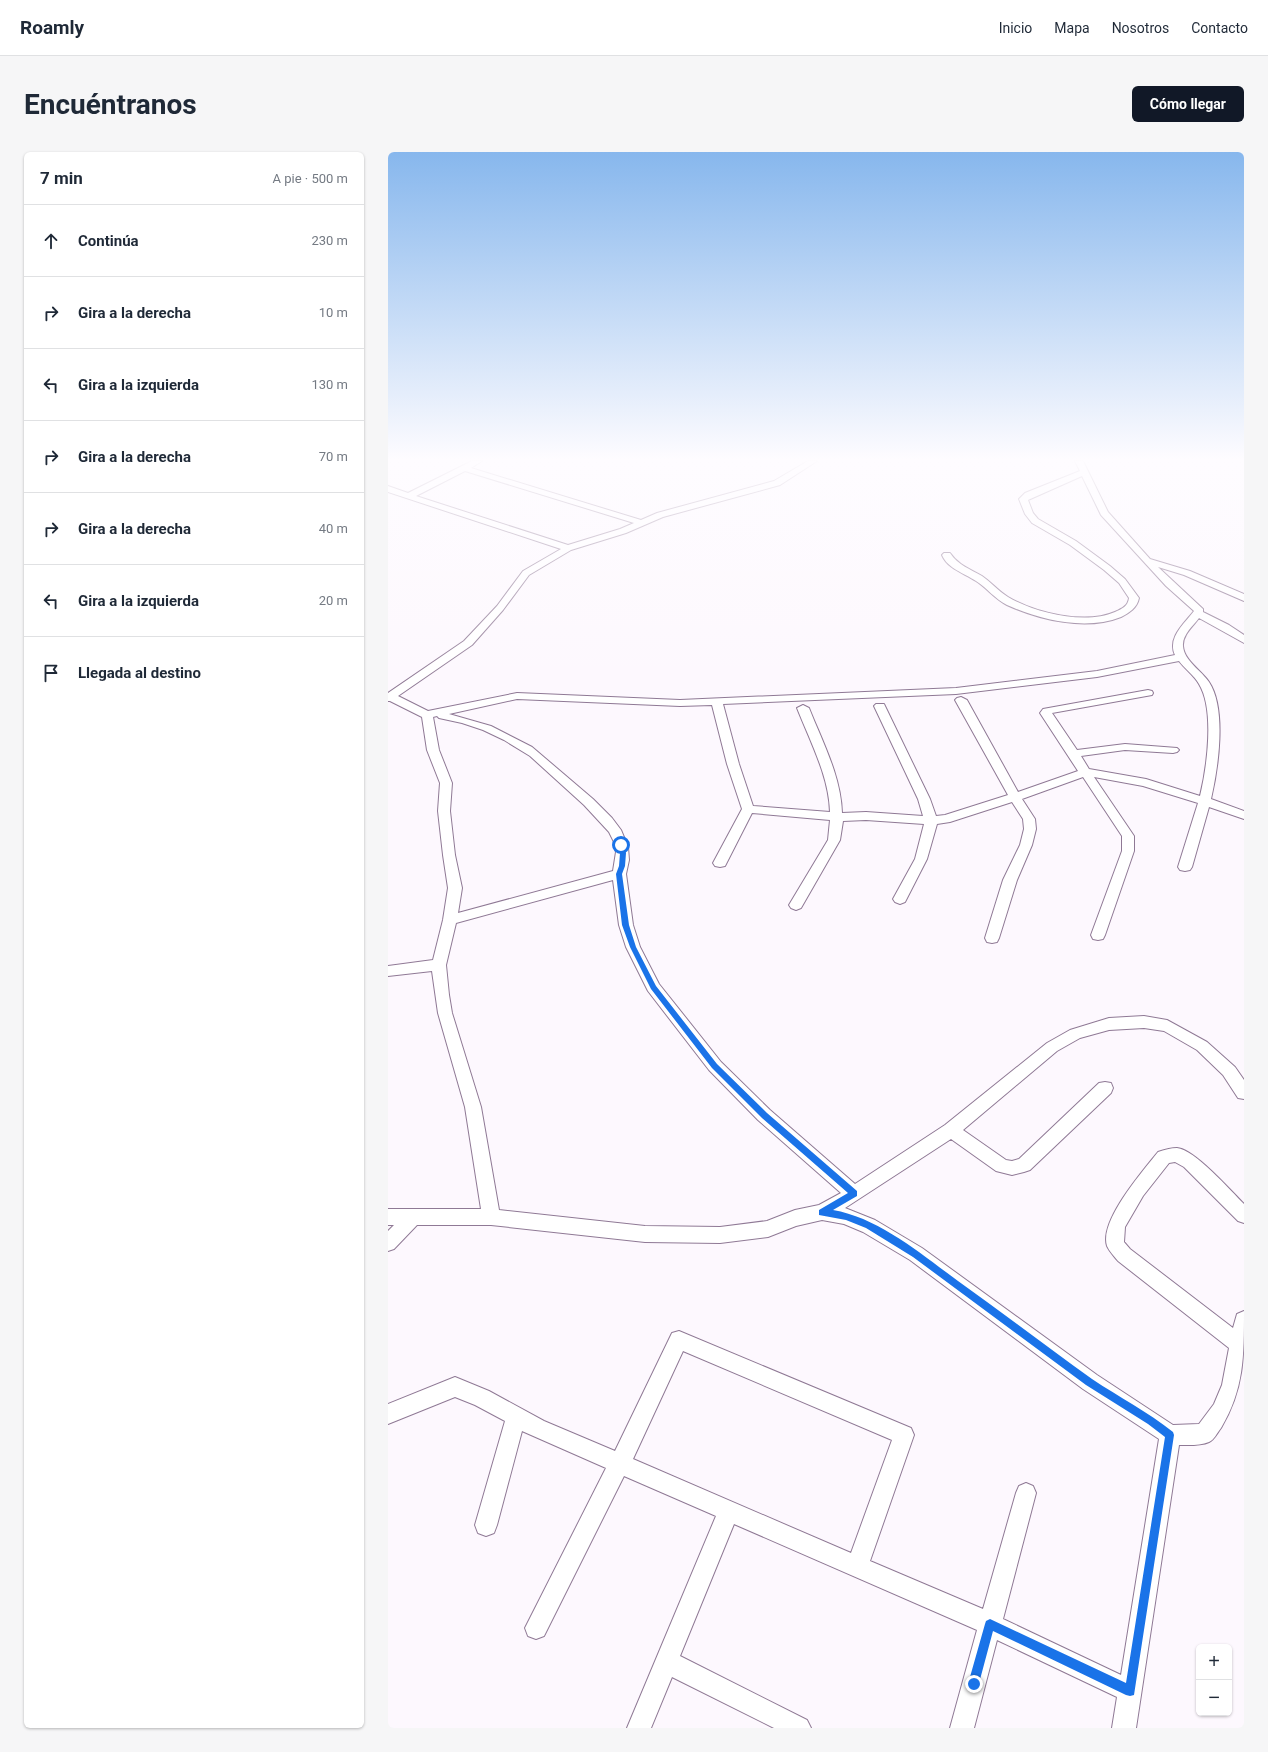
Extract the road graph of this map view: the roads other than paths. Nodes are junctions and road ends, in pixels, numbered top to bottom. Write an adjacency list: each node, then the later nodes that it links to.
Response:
1 (527, 535): 5 (street)
2 (612, 535): 5 (street)
3 (1057, 535): 6 (street)
4 (1123, 535): 7 (street)
5 (568, 548): 13 (street)
6 (948, 555)
7 (1146, 560): 8 (street); 9 (street)
8 (1244, 598)
9 (1198, 613): 10 (street); 11 (street)
10 (1244, 640)
11 (1182, 657): 15 (street); 23 (street)
12 (1148, 693): 20 (street)
13 (389, 698): 18 (street)
14 (961, 700): 22 (street)
15 (717, 702): 18 (street); 24 (street)
16 (880, 706): 27 (street)
17 (803, 708): 26 (street)
18 (427, 715): 30 (street); 33 (street)
19 (1173, 750): 20 (street)
20 (1073, 754): 21 (street)
21 (1086, 772): 22 (street); 23 (street); 34 (street)
22 (1015, 797): 27 (street); 35 (street)
23 (1204, 801): 25 (street); 29 (street)
24 (748, 809): 26 (street); 28 (street)
25 (1244, 815)
26 (837, 817): 27 (street); 32 (street)
27 (930, 821): 31 (street)
28 (720, 863)
29 (1185, 867)
30 (619, 874): 33 (street); 41 (street)
31 (900, 899)
32 (796, 905)
33 (450, 920): 36 (street)
34 (1098, 936)
35 (992, 938)
36 (439, 965): 37 (street); 46 (street)
37 (388, 972)
38 (1105, 1088): 40 (street)
39 (1244, 1093): 40 (street)
40 (951, 1130): 41 (street)
41 (854, 1194): 42 (street)
42 (822, 1212): 46 (street); 52 (street)
43 (1244, 1215): 49 (street)
44 (388, 1217): 45 (street)
45 (413, 1217): 46 (street); 47 (street)
46 (491, 1217)
47 (388, 1243)
48 (1244, 1320): 49 (street)
49 (1239, 1344): 52 (street)
50 (388, 1414): 51 (street)
51 (516, 1418): 53 (street); 56 (street)
52 (1170, 1435): 61 (street)
53 (620, 1463): 55 (street); 57 (street); 59 (street)
54 (1026, 1492): 58 (street)
55 (729, 1511): 57 (street); 60 (street)
56 (486, 1525)
57 (857, 1566): 58 (street)
58 (990, 1624): 61 (street); 64 (street)
59 (536, 1628)
60 (667, 1662): 62 (street); 63 (street)
61 (1130, 1691): 65 (street)
62 (640, 1728)
63 (799, 1728)
64 (962, 1728)
65 (1124, 1728)

